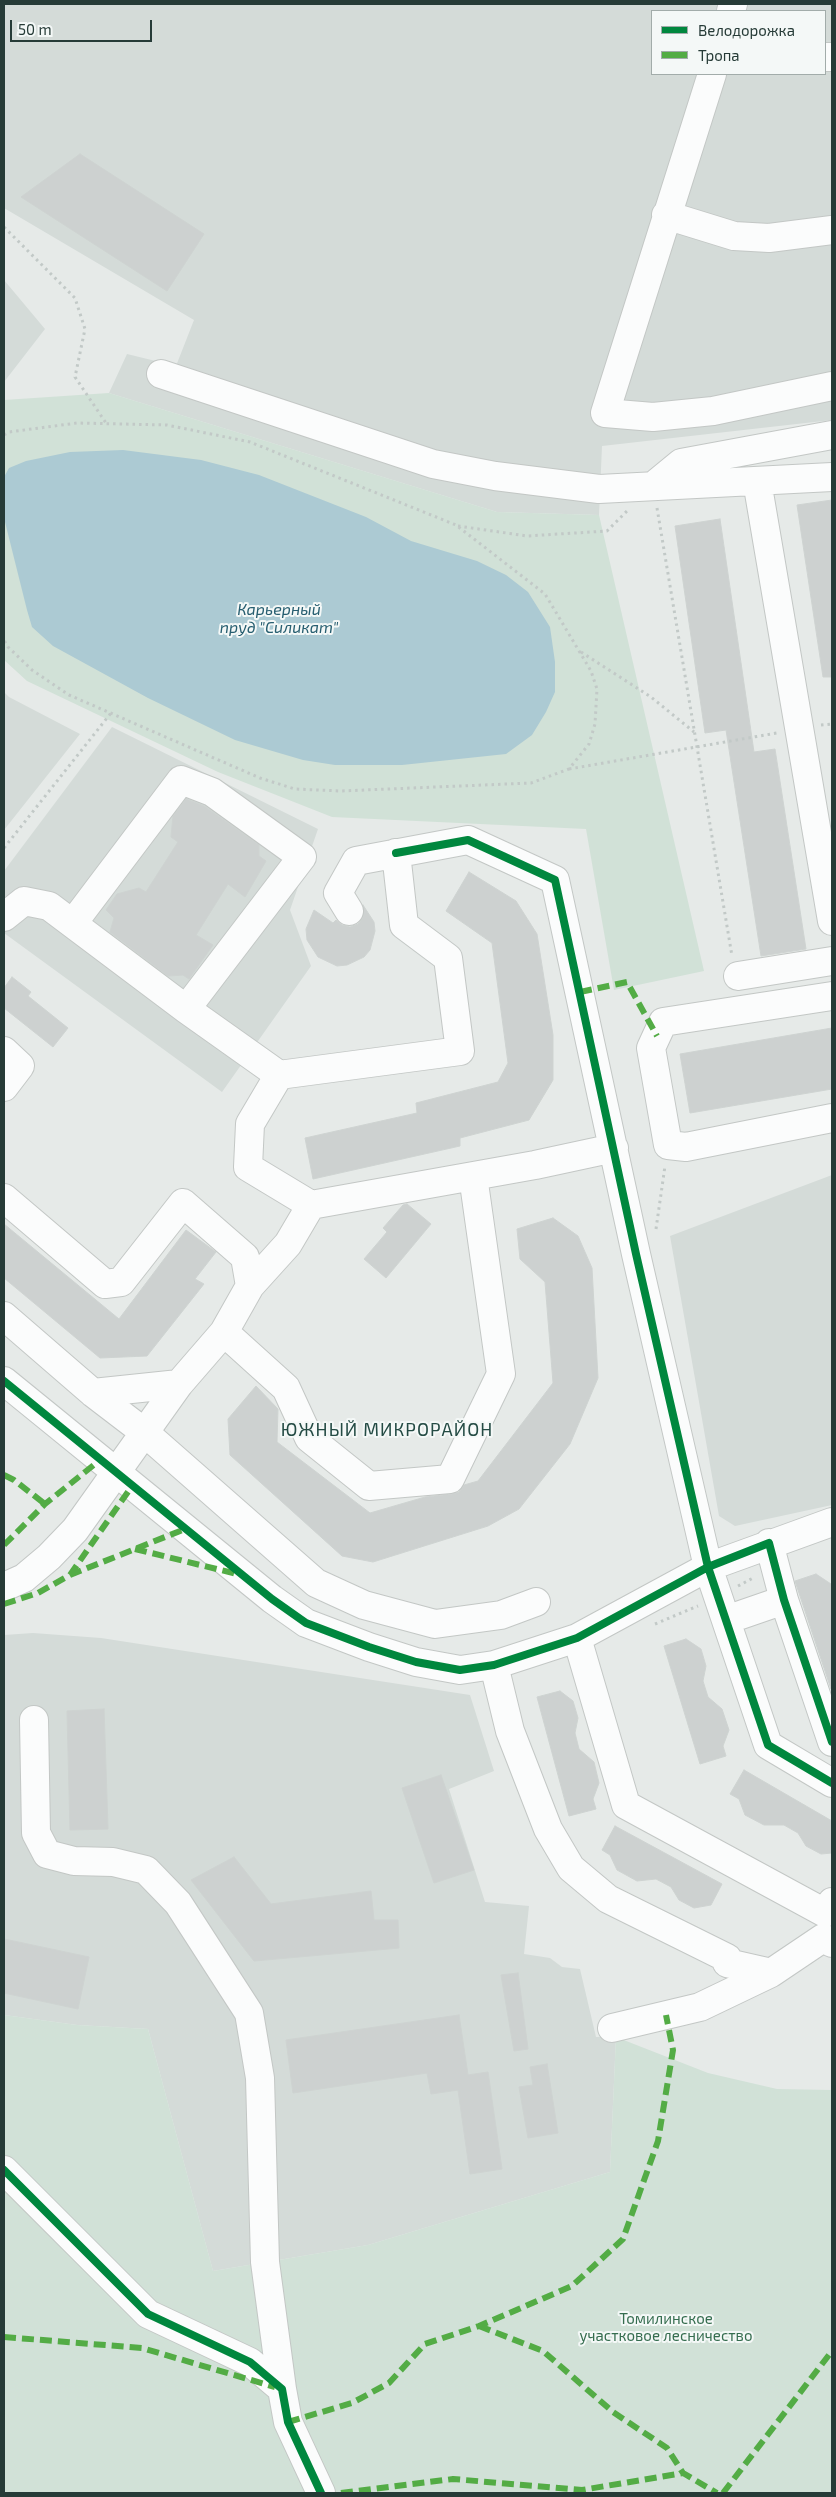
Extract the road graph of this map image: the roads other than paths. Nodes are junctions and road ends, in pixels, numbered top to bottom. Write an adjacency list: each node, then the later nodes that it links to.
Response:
1 (712, 75): 2 (street)
2 (666, 215): 3 (street); 5 (street)
3 (832, 230)
4 (161, 374): 9 (street)
5 (832, 386)
6 (832, 435): 9 (street)
7 (832, 477): 8 (street)
8 (757, 481): 9 (street); 14 (street)
9 (653, 486)
10 (396, 853): 11 (street); 20 (street); 23 (street)
11 (349, 911)
12 (4, 916): 13 (street)
13 (73, 922): 18 (street); 18 (street)
14 (832, 922)
15 (832, 961): 16 (street)
16 (738, 976)
17 (832, 996): 22 (street)
18 (186, 1009): 20 (street)
19 (4, 1051): 21 (street)
20 (279, 1075): 26 (street)
21 (4, 1087)
22 (832, 1118)
23 (614, 1148): 24 (street); 37 (street)
24 (473, 1176): 26 (street); 29 (street)
25 (4, 1198): 27 (street)
26 (311, 1205): 27 (street)
27 (250, 1286): 29 (street)
28 (4, 1316): 32 (street)
29 (224, 1332): 31 (street)
30 (4, 1381): 34 (street)
31 (179, 1384): 32 (street); 33 (street)
32 (93, 1393): 33 (street)
33 (144, 1432): 34 (street); 40 (street)
34 (115, 1472): 38 (street); 43 (street)
35 (832, 1522): 36 (street)
36 (769, 1543): 37 (street); 39 (street)
37 (708, 1567): 41 (street); 42 (street)
38 (4, 1586)
39 (784, 1600): 41 (street); 45 (street)
40 (536, 1602)
41 (726, 1620): 46 (street)
42 (577, 1638): 43 (street); 47 (street)
43 (494, 1665): 49 (street)
44 (34, 1720): 52 (street)
45 (832, 1742)
46 (832, 1783)
47 (832, 1902)
48 (832, 1943): 49 (street)
49 (771, 1973): 50 (street)
50 (612, 2028)
51 (4, 2170): 52 (street)
52 (282, 2389): 53 (street)
53 (321, 2493)

